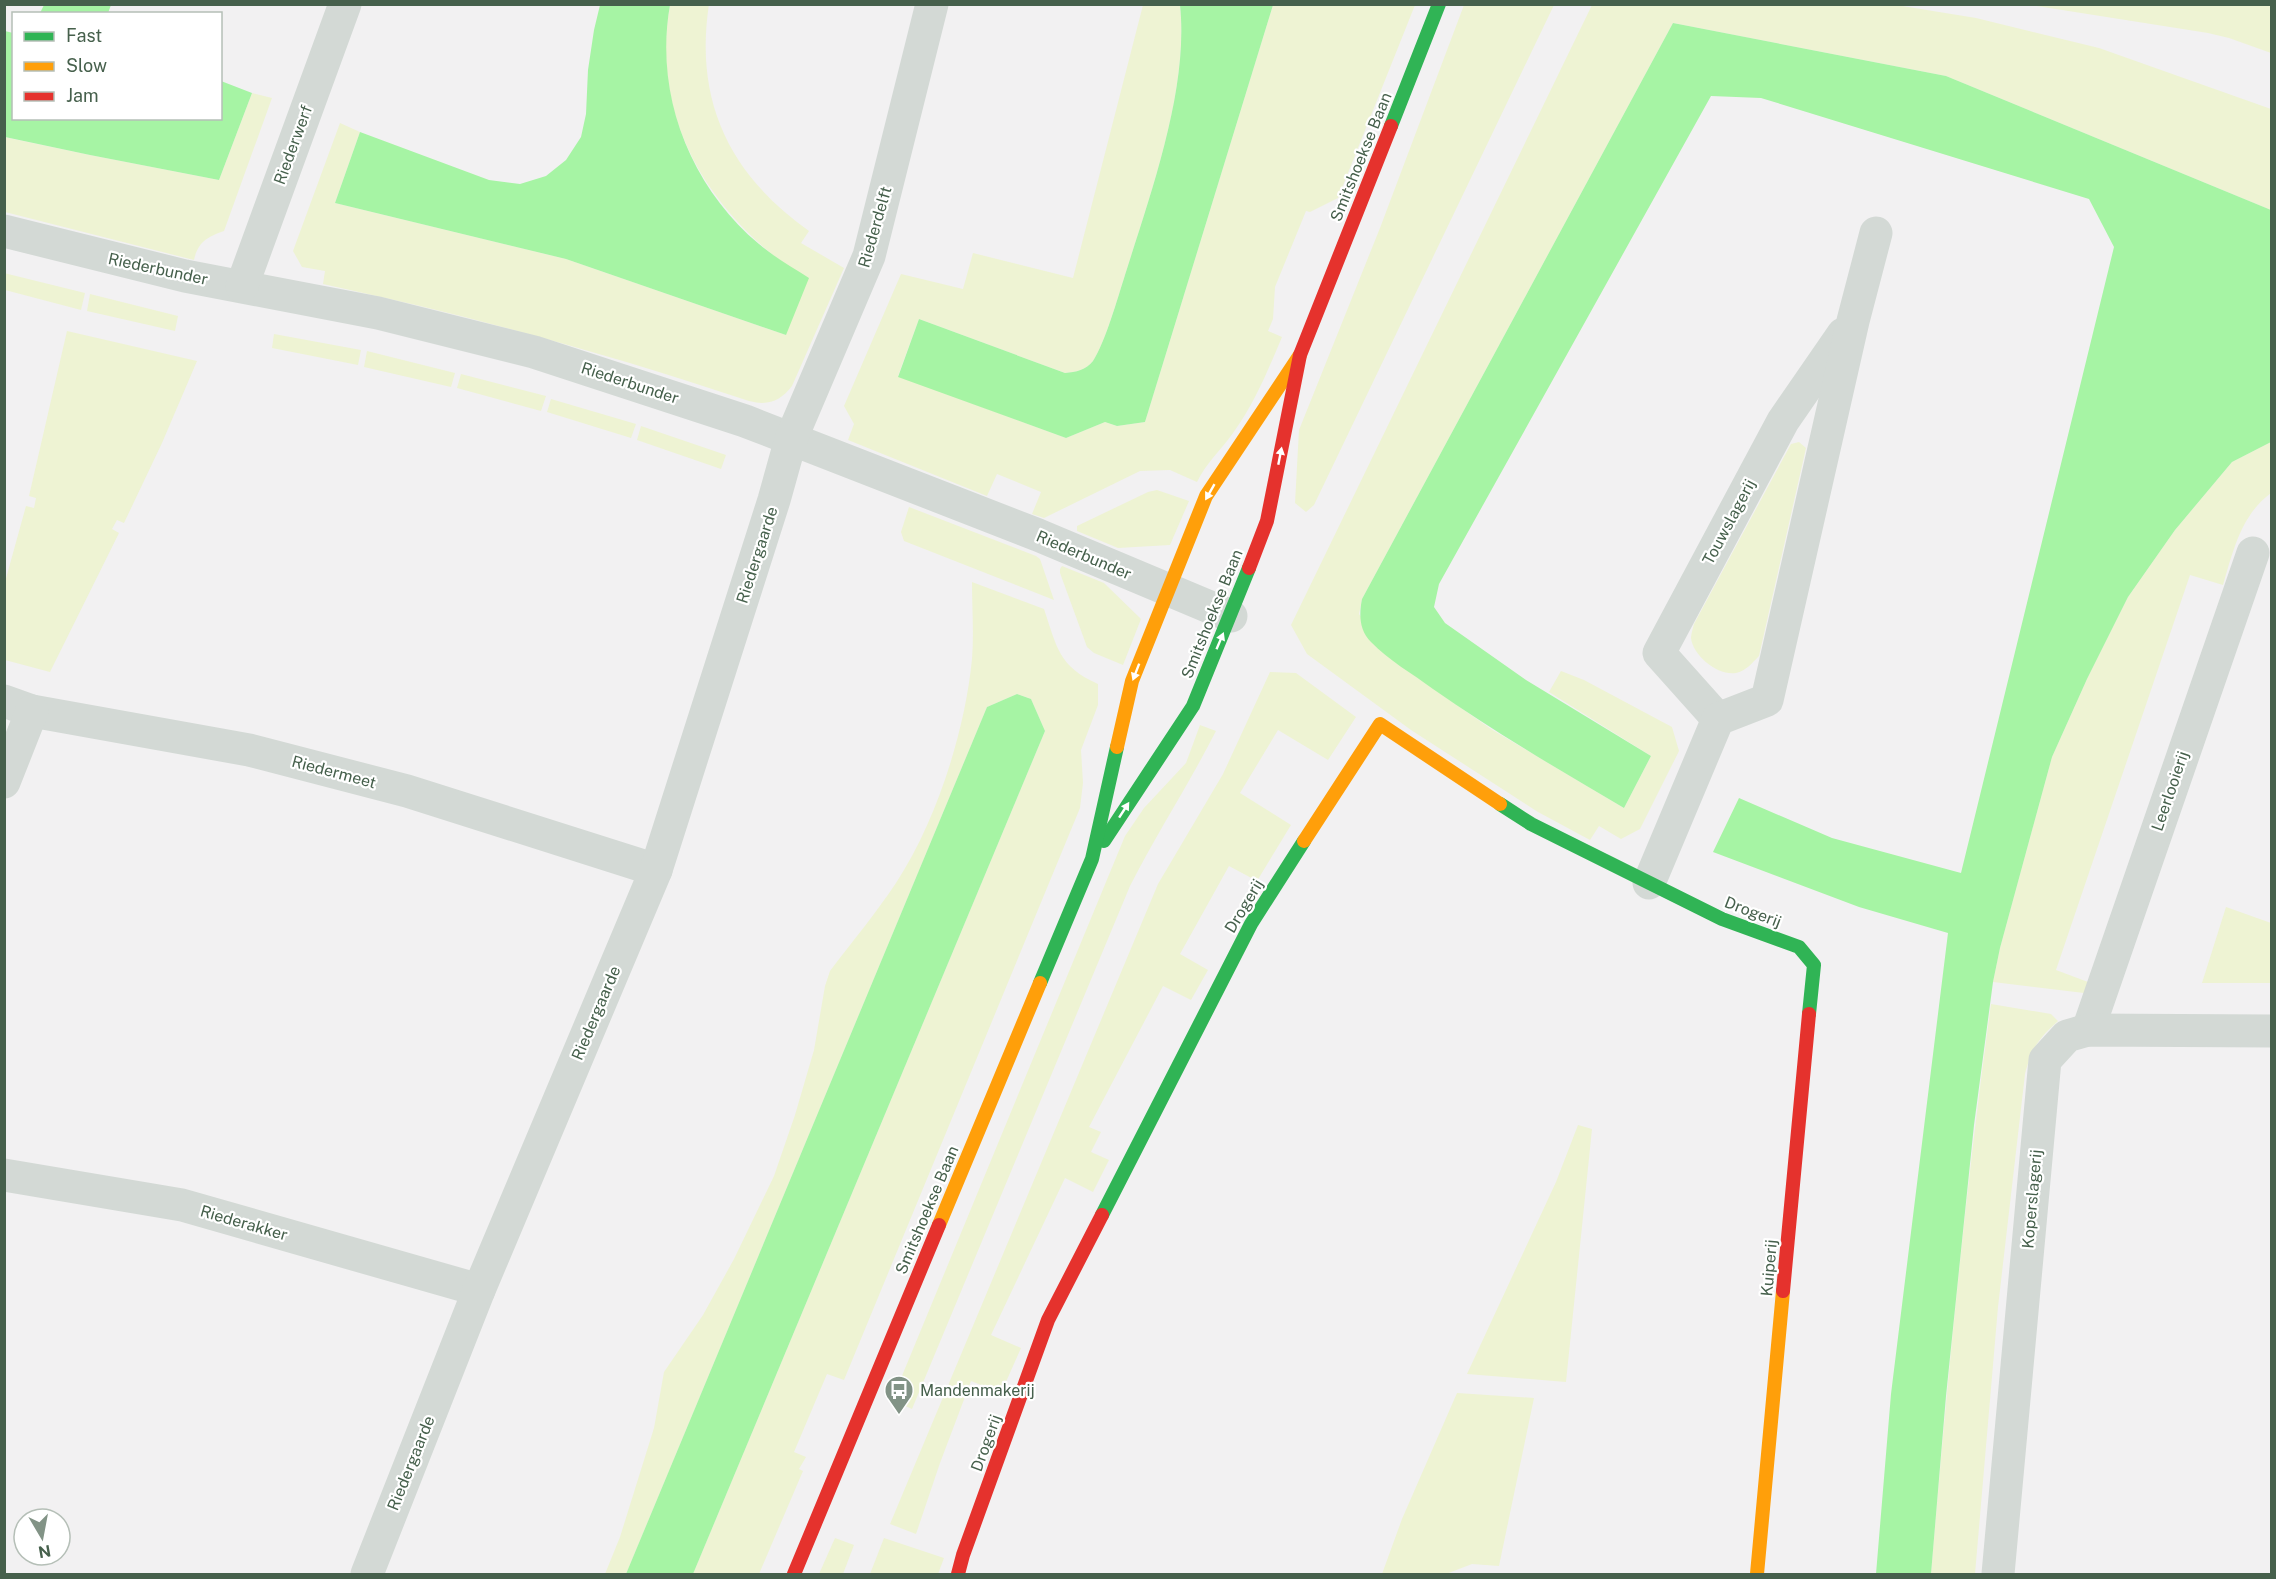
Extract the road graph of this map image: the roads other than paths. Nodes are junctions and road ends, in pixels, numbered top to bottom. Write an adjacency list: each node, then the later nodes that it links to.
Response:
1 (345, 4): 6 (street, Riederwerf)
2 (932, 4): 9 (street, Riederdelft)
3 (1439, 4): 8 (street, Smitshoekse Baan)
4 (4, 231): 6 (street, Riederbunder)
5 (1876, 232): 7 (street, Touwslagerij)
6 (242, 286): 9 (street, Riederbunder)
7 (1853, 321): 14 (street, Touwslagerij); 14 (street, Touwslagerij)
8 (1300, 355): 11 (street, Smitshoekse Baan, one-way to 11); 12 (street, Smitshoekse Baan, one-way to 8)
9 (790, 440): 11 (street, Riederbunder); 17 (street, Riedergaarde)
10 (2253, 553): 20 (street, Leerlooierij)
11 (1168, 591): 12 (street, Riederbunder); 16 (street, Smitshoekse Baan, one-way to 16)
12 (1231, 616): 16 (street, Smitshoekse Baan, one-way to 12)
13 (18, 706): 15 (street); 17 (street, Riedermeet)
14 (1718, 719): 18 (street)
15 (4, 782)
16 (1092, 859): 25 (street, Smitshoekse Baan)
17 (656, 870): 23 (street, Riedergaarde)
18 (1648, 883): 19 (street, Drogerij); 26 (street, Drogerij)
19 (1814, 965): 27 (street, Kuiperij)
20 (2088, 1030): 21 (street, Koperslagerij); 28 (street, Koperslagerij)
21 (2271, 1031)
22 (4, 1175): 23 (street, Riederakker)
23 (480, 1290): 24 (street, Riedergaarde)
24 (367, 1575)
25 (794, 1575)
26 (958, 1575)
27 (1757, 1575)
28 (1998, 1575)

